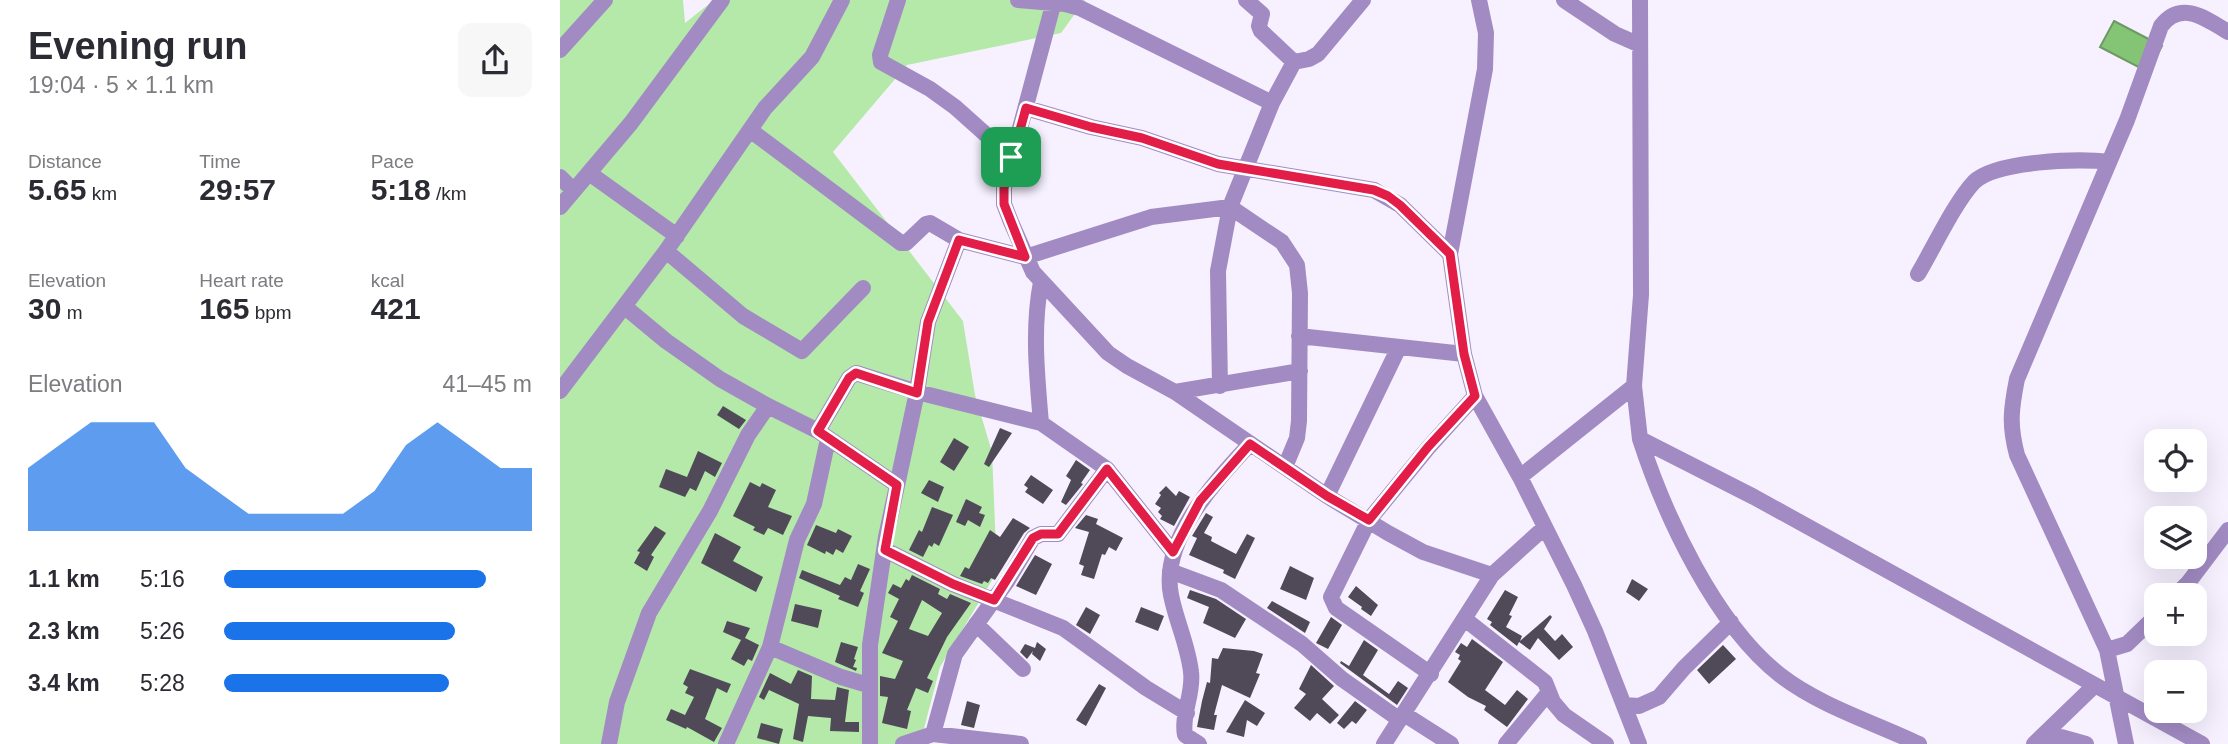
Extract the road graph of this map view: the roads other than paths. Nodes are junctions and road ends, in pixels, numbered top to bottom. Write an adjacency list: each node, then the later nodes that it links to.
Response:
1 (605, 0): 14 (street)
2 (722, 0): 22 (street)
3 (842, 0): 18 (street)
4 (898, 0): 19 (street)
5 (1021, 0): 11 (street)
6 (1246, 0): 15 (street)
7 (1363, 0): 15 (street)
8 (1479, 0): 30 (street)
9 (1564, 0): 13 (street)
10 (1640, 0): 13 (street)
11 (1053, 5): 16 (street); 17 (street)
12 (2228, 32): 20 (street)
13 (1640, 45): 41 (street)
14 (560, 50)
15 (1294, 62): 16 (street)
16 (1272, 103): 21 (street)
17 (1026, 108): 19 (street); 21 (street)
18 (750, 130): 27 (street); 28 (street)
19 (1011, 157): 31 (street)
20 (2109, 162): 32 (street); 70 (street)
21 (1245, 170): 26 (street); 30 (street)
22 (589, 173): 24 (street); 27 (street)
23 (560, 177): 24 (street)
24 (573, 190): 25 (street)
25 (560, 206)
26 (1230, 206): 31 (street); 36 (street); 40 (street)
27 (677, 236): 29 (street)
28 (959, 240): 31 (street); 44 (street)
29 (666, 251): 34 (street); 35 (street)
30 (1450, 254): 38 (street)
31 (1025, 257): 33 (street)
32 (1918, 274)
33 (1041, 282): 43 (street); 47 (street)
34 (863, 288)
35 (625, 307): 42 (street); 46 (street)
36 (1299, 336): 37 (street); 39 (street)
37 (1398, 347): 38 (street); 55 (street)
38 (1464, 354): 45 (street)
39 (1300, 371): 40 (street); 51 (street)
40 (1220, 386): 43 (street)
41 (1634, 386): 49 (street); 53 (street)
42 (560, 391)
43 (1175, 392): 50 (street)
44 (917, 393): 47 (street); 48 (street); 54 (street)
45 (1475, 396): 53 (street); 56 (street)
46 (768, 407): 48 (street); 82 (street)
47 (1041, 423): 52 (street)
48 (823, 435): 54 (street); 69 (street)
49 (1640, 439): 66 (street); 74 (street)
50 (1250, 444): 51 (street); 60 (street)
51 (1285, 467): 55 (street)
52 (1107, 469): 60 (street); 64 (street)
53 (1520, 477): 57 (street)
54 (897, 485): 59 (street)
55 (1327, 496): 56 (street)
56 (1369, 520): 62 (street); 72 (street)
57 (1544, 528): 62 (street); 77 (street)
58 (2228, 530): 63 (street)
59 (885, 550): 64 (street); 73 (street)
60 (1173, 552): 61 (street)
61 (1170, 571): 78 (street); 79 (street)
62 (1492, 575): 65 (street)
63 (2188, 583)
64 (994, 600): 67 (street); 78 (street)
65 (1466, 620): 72 (street); 75 (street)
66 (1731, 622): 77 (street); 93 (street)
67 (976, 624): 71 (street); 80 (street)
68 (2144, 628): 70 (street)
69 (770, 647): 73 (street); 83 (street)
70 (2107, 650): 76 (street)
71 (1023, 669)
72 (1431, 674): 79 (street)
73 (869, 685): 84 (street)
74 (2094, 686): 76 (street); 81 (street)
75 (1549, 692): 90 (street); 91 (street)
76 (2116, 698): 95 (street); 96 (street)
77 (1624, 705): 92 (street)
78 (1187, 713): 87 (street)
79 (1402, 717): 88 (street); 89 (street)
80 (933, 734): 85 (street); 86 (street)
81 (2035, 743): 94 (street)
82 (609, 744)
83 (726, 744)
84 (870, 744)
85 (903, 744)
86 (1021, 744)
87 (1199, 744)
88 (1384, 744)
89 (1451, 744)
90 (1506, 744)
91 (1606, 744)
92 (1639, 744)
93 (1919, 744)
94 (2086, 744)
95 (2126, 744)
96 (2202, 744)

